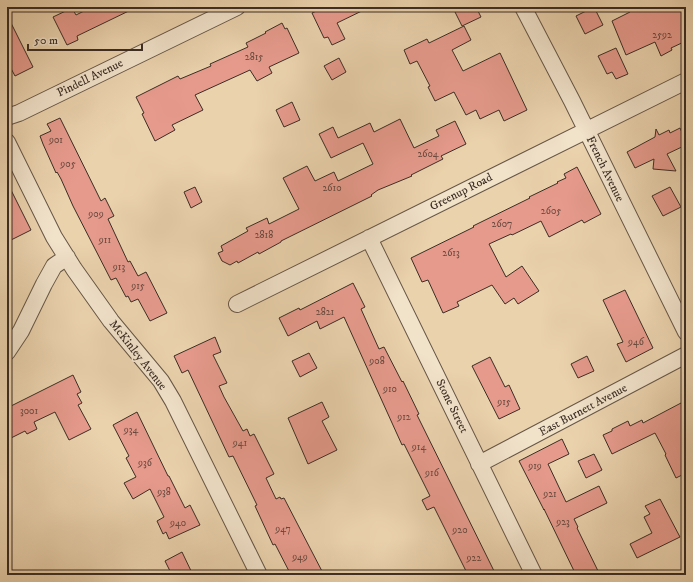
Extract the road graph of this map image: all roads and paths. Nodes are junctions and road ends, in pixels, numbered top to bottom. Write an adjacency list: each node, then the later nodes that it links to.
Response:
1 (237, 7): 4 (street, Pindell Avenue)
2 (523, 7): 5 (street, French Avenue)
3 (686, 81): 5 (street, Greenup Road)
4 (7, 117)
5 (586, 130): 7 (street, Greenup Road); 10 (street, French Avenue)
6 (7, 142): 8 (street, McKinley Avenue)
7 (369, 238): 9 (street, Greenup Road); 13 (street, Stone Street)
8 (67, 257): 11 (street); 14 (street, McKinley Avenue)
9 (237, 304)
10 (686, 332)
11 (7, 352)
12 (686, 356): 13 (street, East Burnett Avenue)
13 (480, 464): 15 (street, Stone Street)
14 (259, 575)
15 (534, 575)

